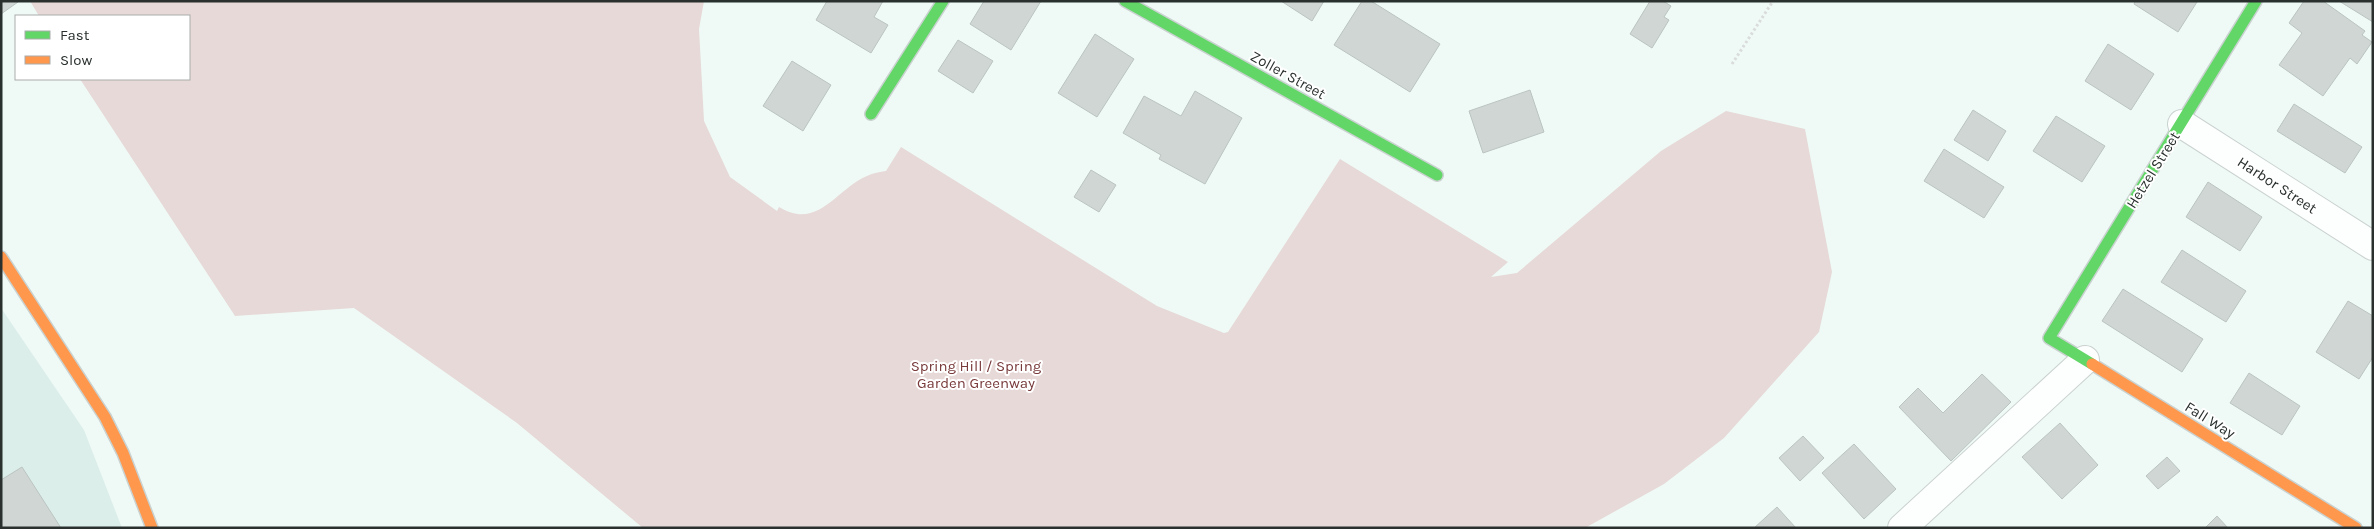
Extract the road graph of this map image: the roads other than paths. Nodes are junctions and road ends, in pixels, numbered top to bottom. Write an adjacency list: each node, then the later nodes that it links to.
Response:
1 (943, 1): 4 (street)
2 (1125, 1): 6 (street, Zoller Street)
3 (2256, 1): 5 (street, Hetzel Street)
4 (871, 114)
5 (2182, 124): 7 (street, Harbor Street); 9 (street, Hetzel Street)
6 (1437, 175)
7 (2373, 246)
8 (1, 257): 11 (street)
9 (2049, 338): 10 (street, Fall Way)
10 (2086, 360): 12 (street); 13 (street, Fall Way)
11 (152, 528)
12 (1902, 528)
13 (2356, 528)

